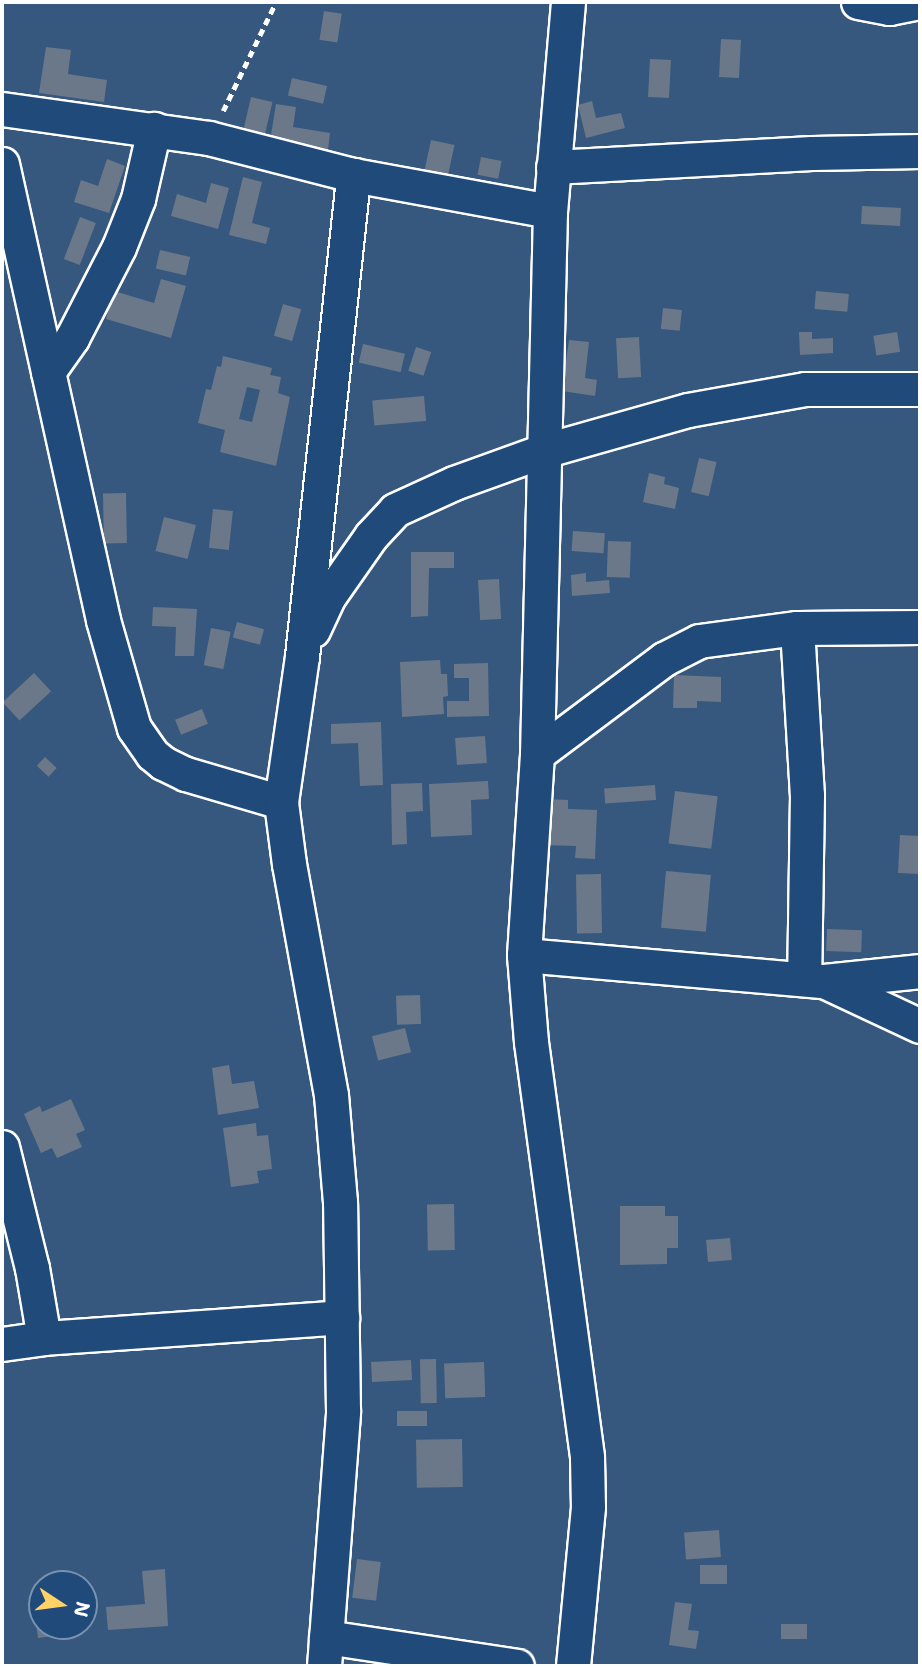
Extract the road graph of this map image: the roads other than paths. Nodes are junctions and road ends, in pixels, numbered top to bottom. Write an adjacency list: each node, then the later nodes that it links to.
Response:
1 (568, 2): 8 (street)
2 (858, 2): 3 (street)
3 (920, 2)
4 (2, 109): 5 (street)
5 (154, 130): 9 (street); 11 (street)
6 (920, 151): 8 (street)
7 (2, 164): 11 (street)
8 (553, 167): 10 (street)
9 (353, 175): 10 (street); 16 (street)
10 (550, 211): 13 (street)
11 (48, 372): 18 (street)
12 (920, 389): 13 (street)
13 (543, 451): 16 (street); 17 (street)
14 (920, 627): 15 (street)
15 (797, 628): 17 (street); 21 (street)
16 (302, 656): 18 (street)
17 (537, 754): 19 (street)
18 (281, 802): 24 (street)
19 (524, 955): 21 (street); 29 (street)
20 (920, 971): 21 (street)
21 (814, 980): 22 (street)
22 (920, 1026)
23 (2, 1147): 25 (street)
24 (342, 1317): 25 (street); 27 (street)
25 (44, 1338): 26 (street)
26 (2, 1345)
27 (325, 1652): 28 (street)
28 (517, 1666)
29 (573, 1666)

